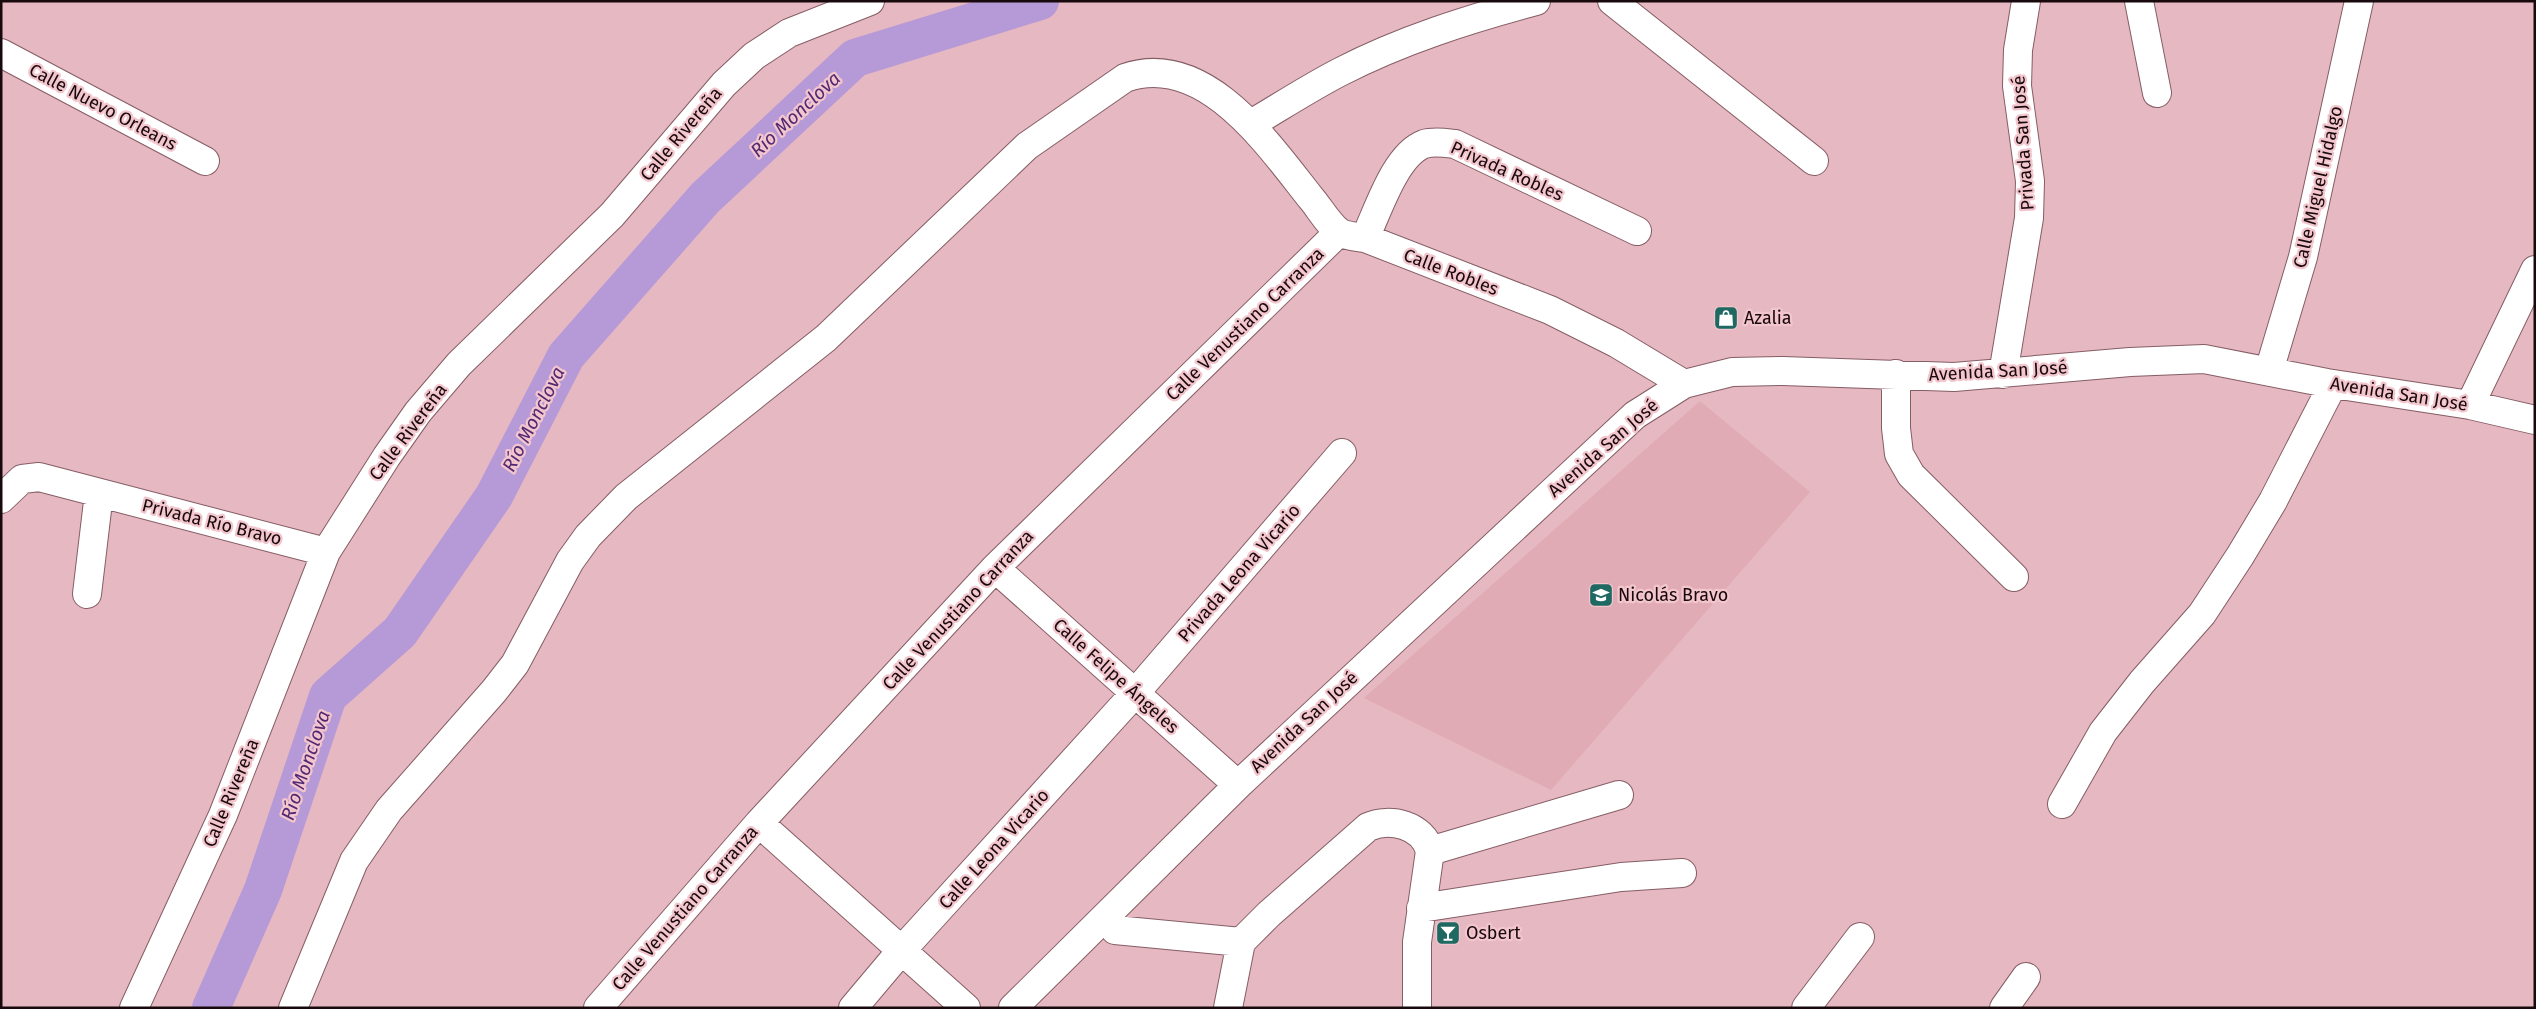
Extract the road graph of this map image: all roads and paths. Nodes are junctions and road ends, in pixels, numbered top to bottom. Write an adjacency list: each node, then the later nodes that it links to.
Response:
1 (870, 1): 25 (street, Calle Rivereña)
2 (1536, 1): 9 (street)
3 (1612, 1): 11 (street)
4 (2026, 1): 17 (street, Privada San José)
5 (2139, 1): 8 (street)
6 (2359, 1): 15 (street, Calle Miguel Hidalgo)
7 (1, 53): 10 (street, Calle Nuevo Orleans)
8 (2157, 93)
9 (1251, 124): 13 (street, Calle Robles); 43 (street, Calle Robles)
10 (206, 161)
11 (1814, 161)
12 (1637, 231): 13 (street, Privada Robles)
13 (1352, 235): 18 (street, Calle Robles); 26 (street, Calle Venustiano Carranza)
14 (2535, 270): 20 (street)
15 (2269, 371): 17 (street, Avenida San José); 19 (street, Avenida San José)
16 (1896, 374): 17 (street, Avenida San José); 18 (street, Avenida San José); 27 (street)
17 (2004, 374)
18 (1684, 384): 30 (street, Avenida San José)
19 (2332, 384): 20 (street, Avenida San José); 32 (street)
20 (2470, 405): 21 (street, Avenida San José)
21 (2535, 420)
22 (1342, 453): 29 (street, Privada Leona Vicario)
23 (99, 493): 24 (street, Privada Río Bravo); 25 (street, Privada Río Bravo); 28 (street)
24 (1, 499)
25 (326, 552): 42 (street, Calle Rivereña)
26 (994, 568): 29 (street, Calle Felipe Ángeles); 33 (street, Calle Venustiano Carranza)
27 (2014, 577)
28 (87, 594)
29 (1136, 692): 30 (street, Calle Felipe Ángeles); 40 (street, Calle Leona Vicario)
30 (1238, 785): 47 (street, Avenida San José)
31 (1619, 795): 34 (street)
32 (2062, 804)
33 (759, 823): 40 (street); 44 (street, Calle Venustiano Carranza)
34 (1430, 851): 36 (street); 39 (street)
35 (1682, 873): 36 (street)
36 (1421, 908): 49 (street)
37 (1115, 930): 39 (street)
38 (1860, 937): 50 (street)
39 (1241, 942): 48 (street)
40 (901, 951): 45 (street, Calle Leona Vicario); 46 (street)
41 (2026, 977): 51 (street)
42 (134, 1008)
43 (293, 1008)
44 (598, 1008)
45 (853, 1008)
46 (966, 1008)
47 (1013, 1008)
48 (1228, 1008)
49 (1417, 1008)
50 (1806, 1008)
51 (2004, 1008)

